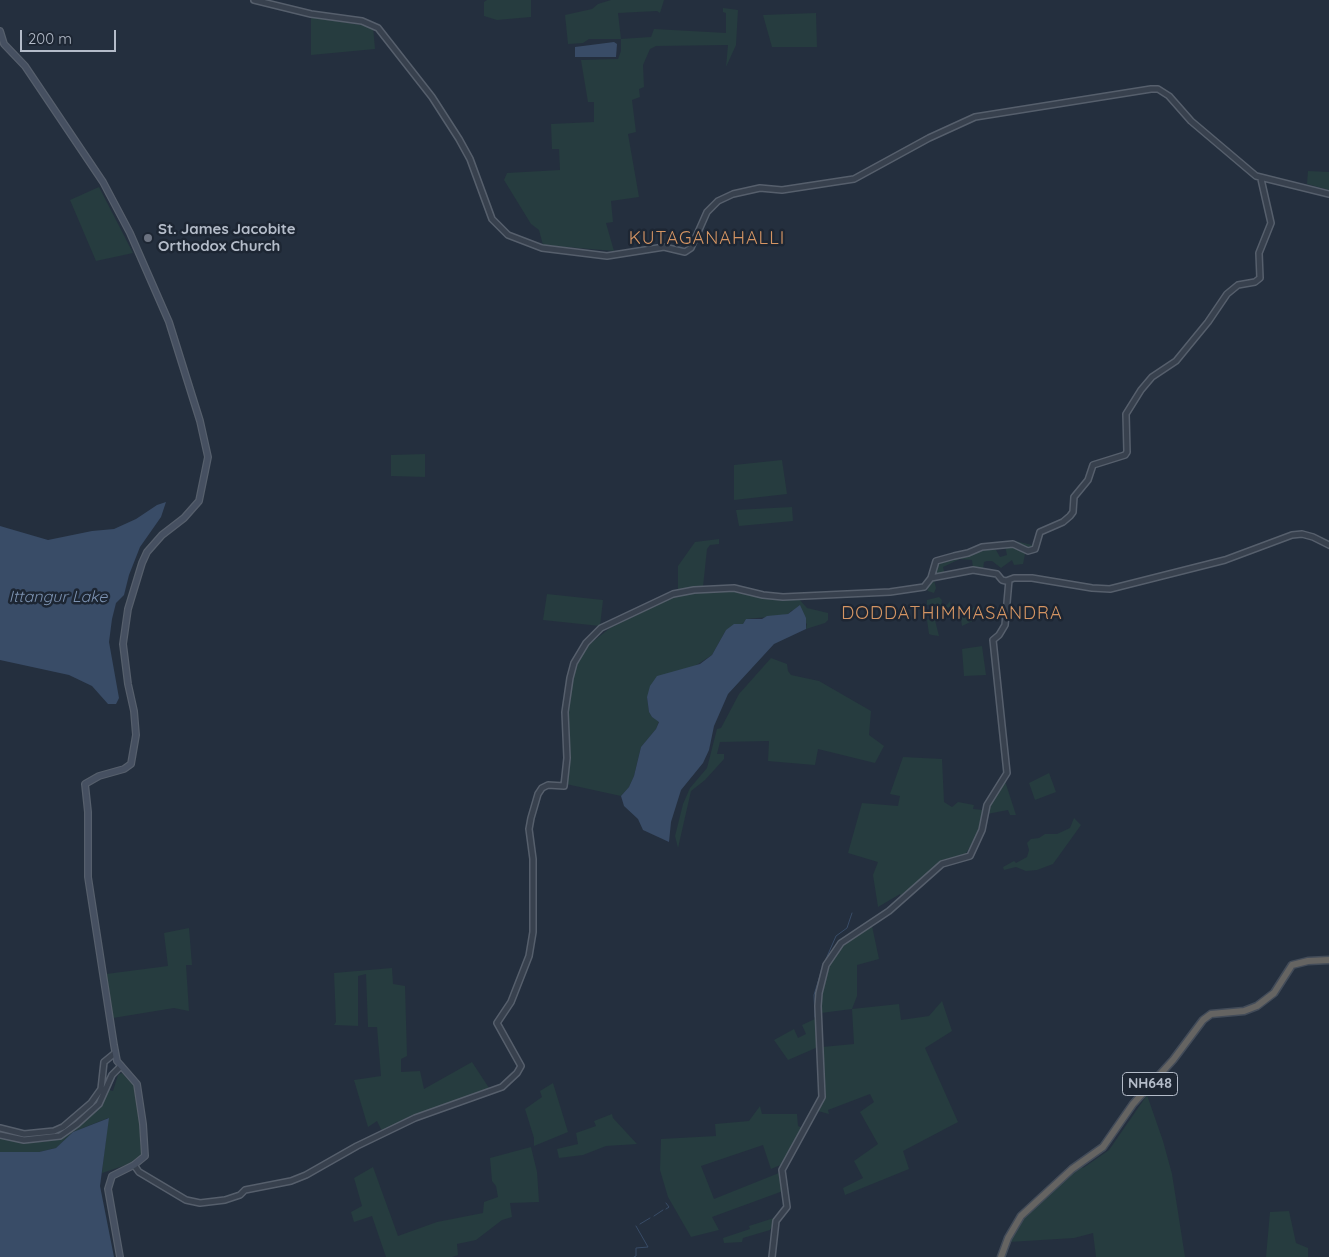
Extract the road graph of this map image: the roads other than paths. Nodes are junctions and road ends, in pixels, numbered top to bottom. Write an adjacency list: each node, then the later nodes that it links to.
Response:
1 (254, 0): 3 (street)
2 (0, 30): 9 (main road)
3 (1261, 178): 4 (street); 6 (street)
4 (1329, 194)
5 (1329, 545): 7 (street)
6 (932, 578): 7 (street); 13 (street)
7 (1008, 580): 15 (street)
8 (1329, 960): 16 (highway, NH648)
9 (115, 1053): 10 (main road); 11 (street)
10 (121, 1066): 12 (street); 13 (main road)
11 (0, 1128)
12 (0, 1135)
13 (134, 1165): 14 (main road)
14 (120, 1257)
15 (772, 1257)
16 (1001, 1257)

